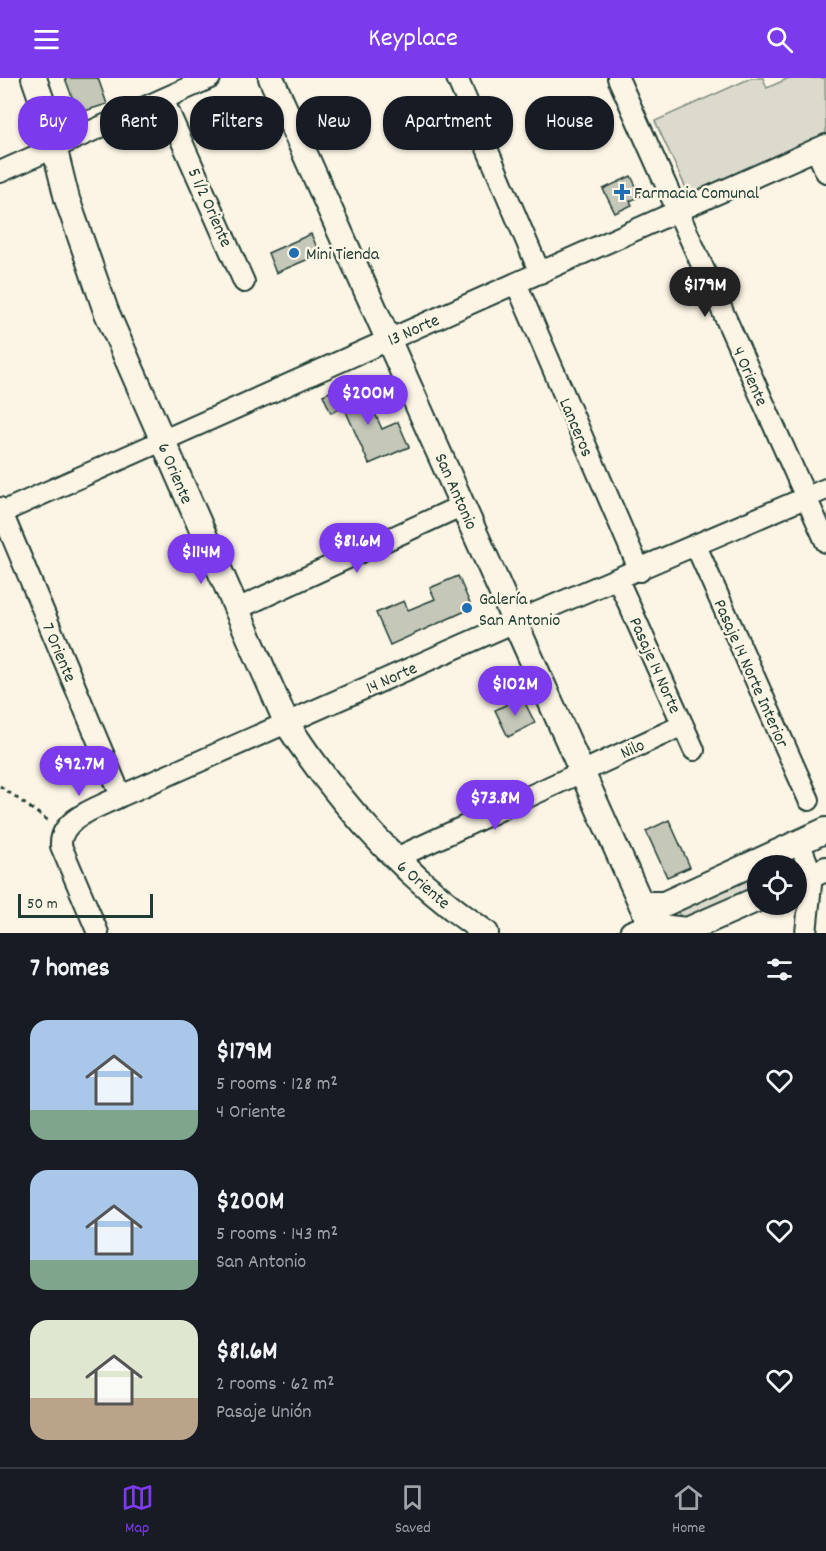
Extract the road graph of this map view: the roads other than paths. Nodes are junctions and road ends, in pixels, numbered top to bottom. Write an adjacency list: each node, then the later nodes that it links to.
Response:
1 (34, 78): 6 (main road, 6 Oriente)
2 (210, 78): 7 (street)
3 (271, 78): 18 (main road, San Antonio)
4 (457, 78): 15 (street)
5 (623, 80): 14 (street, 4 Oriente)
6 (40, 96)
7 (170, 96)
8 (178, 133): 16 (street, 5 1/2 Oriente)
9 (821, 147): 13 (street); 14 (street, 13 Norte)
10 (49, 150): 12 (street)
11 (54, 150): 19 (main road, 6 Oriente)
12 (0, 172)
13 (826, 172)
14 (678, 211): 15 (street, 13 Norte); 21 (street, 4 Oriente)
15 (540, 273): 17 (street, 13 Norte)
16 (244, 282)
17 (516, 283): 18 (street, 13 Norte); 26 (street, Lanceros)
18 (388, 340): 19 (street, 13 Norte); 22 (main road, San Antonio)
19 (162, 441): 23 (street, 13 Norte); 28 (main road, 6 Oriente)
20 (826, 489): 21 (street, 14 Norte)
21 (806, 498): 24 (street, 4 Oriente); 25 (street, 14 Norte)
22 (463, 505): 28 (street); 29 (main road, San Antonio)
23 (1, 511): 34 (street, 7 Oriente)
24 (826, 542)
25 (696, 546): 26 (street, 14 Norte); 35 (street, Pasaje 14 Norte Interior)
26 (640, 571): 27 (street, 14 Norte)
27 (618, 580): 29 (street, 14 Norte); 31 (street, Pasaje 14 Norte)
28 (235, 610): 30 (main road, 6 Oriente)
29 (515, 622): 30 (street, 14 Norte); 33 (main road, San Antonio)
30 (287, 723): 34 (street, 14 Norte); 38 (main road, 6 Oriente)
31 (683, 725): 32 (street, Pasaje 14 Norte); 33 (street, Nilo)
32 (694, 750)
33 (581, 771): 38 (street, Nilo); 40 (main road, San Antonio)
34 (121, 796): 43 (street, 14 Norte)
35 (809, 800)
36 (826, 831): 37 (main road)
37 (799, 842): 39 (street); 40 (main road)
38 (394, 859): 44 (main road, 6 Oriente)
39 (812, 875): 45 (street)
40 (641, 904): 42 (main road, San Antonio)
41 (747, 904): 42 (main road)
42 (645, 931)
43 (98, 933)
44 (486, 933)
45 (806, 933)

